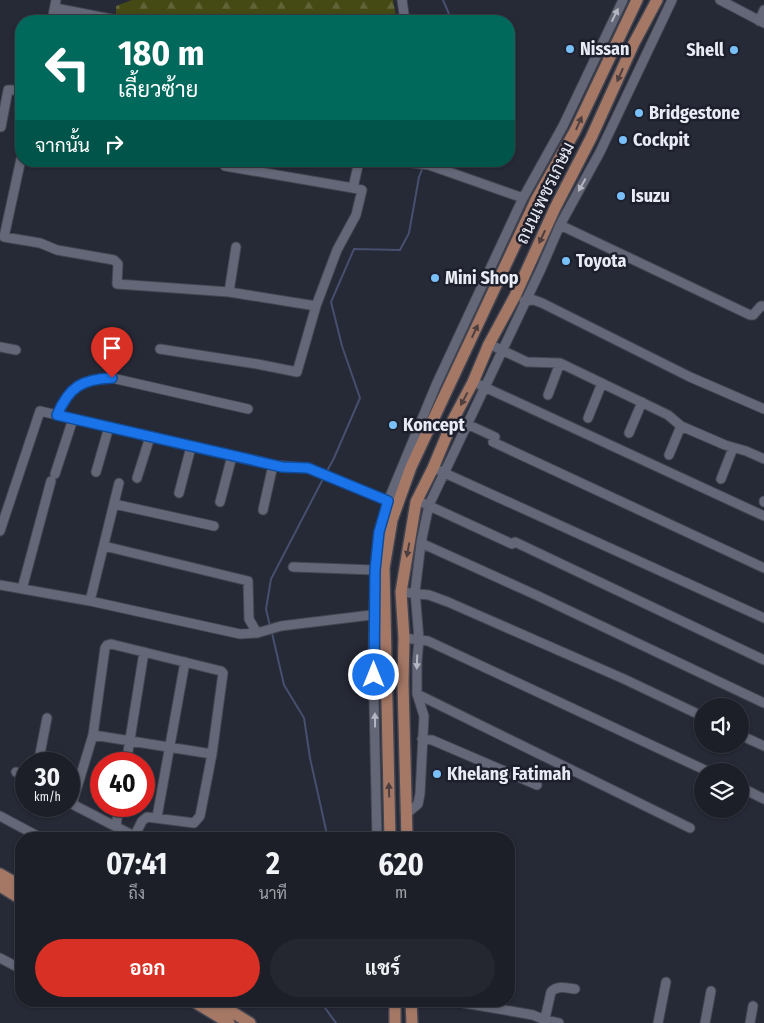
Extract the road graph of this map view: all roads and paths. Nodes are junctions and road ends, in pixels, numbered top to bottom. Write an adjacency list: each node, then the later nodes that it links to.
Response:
1 (402, 0): 11 (street)
2 (623, 0): 20 (street, one-way to 2)
3 (637, 0): 21 (main road, ถนนเพชรเกษม, one-way to 3)
4 (657, 0): 22 (main road, ถนนเพชรเกษม, one-way to 22)
5 (672, 0): 23 (street, one-way to 23)
6 (720, 0): 7 (street)
7 (731, 3): 12 (street)
8 (56, 4): 10 (street)
9 (764, 10): 12 (street)
10 (96, 15)
11 (404, 15)
12 (762, 22)
13 (15, 90): 14 (street)
14 (1, 127)
15 (19, 167): 25 (street)
16 (231, 167): 19 (street)
17 (358, 167): 19 (street)
18 (435, 167): 20 (street)
19 (353, 188): 28 (street)
20 (523, 198): 58 (street)
21 (536, 200): 22 (main road); 58 (main road, ถนนเพชรเกษม, one-way to 21)
22 (555, 208): 26 (main road, ถนนเพชรเกษม, one-way to 26)
23 (560, 225): 27 (street); 29 (street)
24 (236, 247): 25 (street)
25 (229, 292): 28 (street)
26 (515, 296): 27 (street); 30 (main road, ถนนเพชรเกษม)
27 (526, 302): 34 (street); 42 (street)
28 (316, 306): 32 (street)
29 (764, 306)
30 (489, 344): 34 (street); 36 (main road, ถนนเพชรเกษม)
31 (0, 347): 33 (street)
32 (160, 349)
33 (16, 350)
34 (502, 350): 35 (street); 38 (street)
35 (560, 363): 37 (street); 39 (street)
36 (474, 382): 38 (street); 44 (main road, ถนนเพชรเกษม, one-way to 44)
37 (602, 383): 40 (street); 45 (street)
38 (485, 388): 47 (street); 71 (street)
39 (548, 395)
40 (642, 402): 48 (street); 50 (street)
41 (248, 409): 43 (street)
42 (764, 409)
43 (57, 415): 46 (street); 73 (street)
44 (454, 418): 47 (street); 59 (main road, ถนนเพชรเกษม)
45 (588, 418)
46 (73, 419): 49 (street); 80 (street)
47 (467, 424): 59 (street); 77 (street)
48 (681, 426): 53 (street); 54 (street)
49 (109, 427): 51 (street); 60 (street)
50 (629, 433)
51 (150, 437): 52 (street); 61 (street)
52 (191, 447): 55 (street); 64 (street)
53 (733, 448): 56 (street); 62 (street)
54 (669, 455)
55 (232, 456): 57 (street); 66 (street)
56 (764, 459)
57 (273, 465): 65 (street); 70 (street)
58 (407, 466): 65 (street); 84 (main road, ถนนเพชรเกษม)
59 (439, 470): 67 (main road, ถนนเพชรเกษม); 69 (street); 85 (street)
60 (96, 472)
61 (137, 478)
62 (721, 479)
63 (119, 483): 68 (street)
64 (180, 493)
65 (388, 501): 78 (street)
66 (220, 502)
67 (416, 502): 69 (street); 81 (main road, ถนนเพชรเกษม, one-way to 81)
68 (114, 504): 72 (street); 75 (street)
69 (429, 505): 74 (street); 90 (street)
70 (263, 510)
71 (764, 516)
72 (214, 526)
73 (0, 531)
74 (421, 543): 82 (street); 95 (street)
75 (104, 546): 83 (street); 86 (street)
76 (293, 567): 78 (street)
77 (764, 568)
78 (375, 570): 84 (street)
79 (0, 585): 80 (street)
80 (22, 589): 83 (street)
81 (401, 592): 82 (street); 87 (main road, ถนนเพชรเกษม)
82 (415, 592): 88 (street); 96 (street)
83 (90, 601): 86 (street)
84 (380, 614): 86 (street); 122 (street, one-way to 84); 123 (main road, ถนนเพชรเกษม, one-way to 84)
85 (764, 618)
86 (257, 633)
87 (404, 638): 88 (street); 92 (main road, ถนนเพชรเกษม)
88 (419, 639): 93 (street, one-way to 93); 107 (street)
89 (144, 652): 91 (street); 98 (street); 100 (street)
90 (764, 660)
91 (185, 662): 103 (street); 106 (street)
92 (403, 683): 93 (street); 113 (main road, ถนนเพชรเกษม)
93 (417, 683): 94 (street)
94 (417, 694): 101 (street); 118 (street)
95 (764, 703)
96 (694, 712)
97 (47, 718): 104 (street)
98 (93, 734): 100 (street); 108 (street)
99 (749, 739): 102 (street)
100 (130, 740): 103 (street); 105 (street)
101 (422, 740): 109 (street); 113 (street)
102 (764, 746)
103 (171, 748): 106 (street); 116 (street)
104 (40, 752)
105 (128, 752)
106 (212, 754): 116 (street)
107 (694, 765)
108 (80, 773)
109 (537, 784)
110 (749, 792): 111 (street)
111 (764, 799)
112 (80, 808): 117 (street)
113 (406, 814): 124 (main road, ถนนเพชรเกษม)
114 (0, 816): 119 (street)
115 (117, 817): 117 (street)
116 (157, 817): 121 (street)
117 (116, 826): 120 (street)
118 (690, 828)
119 (30, 832)
120 (125, 832)
121 (136, 832)
122 (377, 832)
123 (390, 832)
124 (407, 832)
125 (0, 874): 126 (main road)
126 (15, 883)
127 (0, 886): 128 (main road)
128 (15, 895)
129 (0, 958): 130 (street)
130 (15, 966)
131 (666, 982): 146 (street)
132 (576, 989): 140 (street)
133 (711, 991): 147 (street)
134 (753, 1006): 148 (street)
135 (203, 1007): 141 (main road)
136 (224, 1007): 142 (main road)
137 (395, 1007): 143 (main road)
138 (411, 1007): 144 (main road)
139 (487, 1007): 140 (street)
140 (544, 1022): 145 (street)
141 (229, 1023)
142 (250, 1023)
143 (395, 1023)
144 (412, 1023)
145 (559, 1023)
146 (658, 1023)
147 (705, 1023)
148 (750, 1023)

